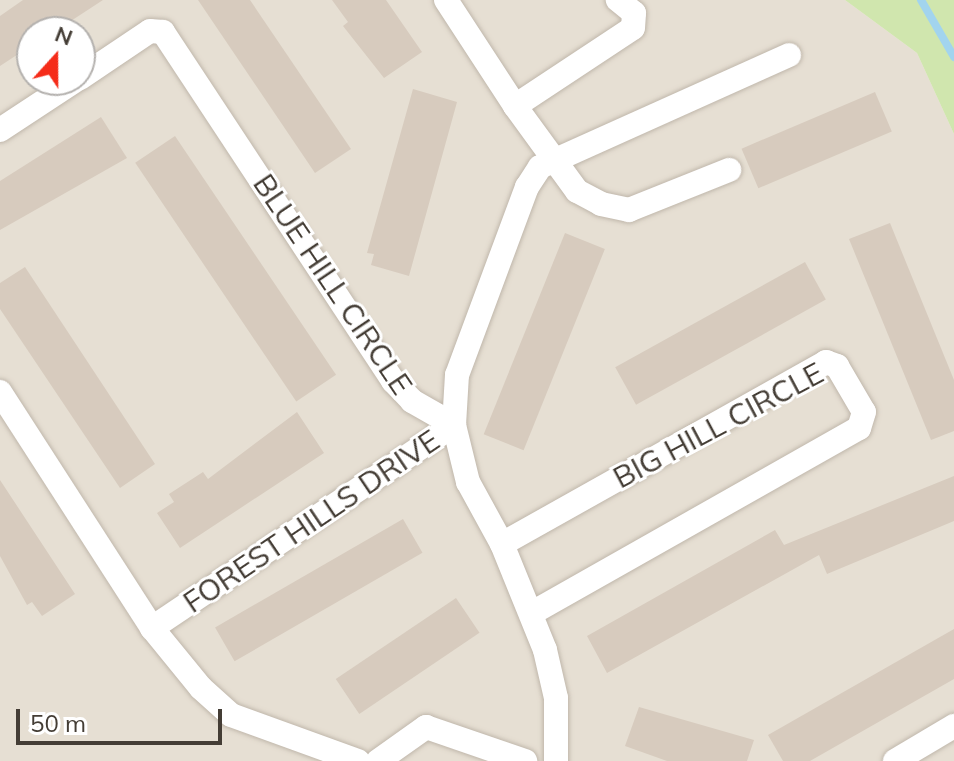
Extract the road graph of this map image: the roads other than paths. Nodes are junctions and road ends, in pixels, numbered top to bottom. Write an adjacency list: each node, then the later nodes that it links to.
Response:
1 (446, 0): 6 (street)
2 (618, 0): 6 (street)
3 (789, 55): 8 (street, FOREST HILLS DRIVE)
4 (96, 67): 11 (street, BLUE HILL CIRCLE)
5 (52, 96): 7 (street, BLUE HILL CIRCLE)
6 (515, 106): 8 (street)
7 (0, 130)
8 (551, 161): 9 (street); 11 (street, FOREST HILLS DRIVE)
9 (729, 170)
10 (0, 392): 14 (street)
11 (454, 425): 12 (street); 14 (street, FOREST HILLS DRIVE)
12 (502, 544): 13 (street); 13 (street, BIG HILL CIRCLE)
13 (532, 613): 19 (street)
14 (152, 628): 16 (street)
15 (954, 726): 20 (street)
16 (358, 761)
17 (378, 761): 18 (street)
18 (525, 761)
19 (556, 761)
20 (895, 761)

